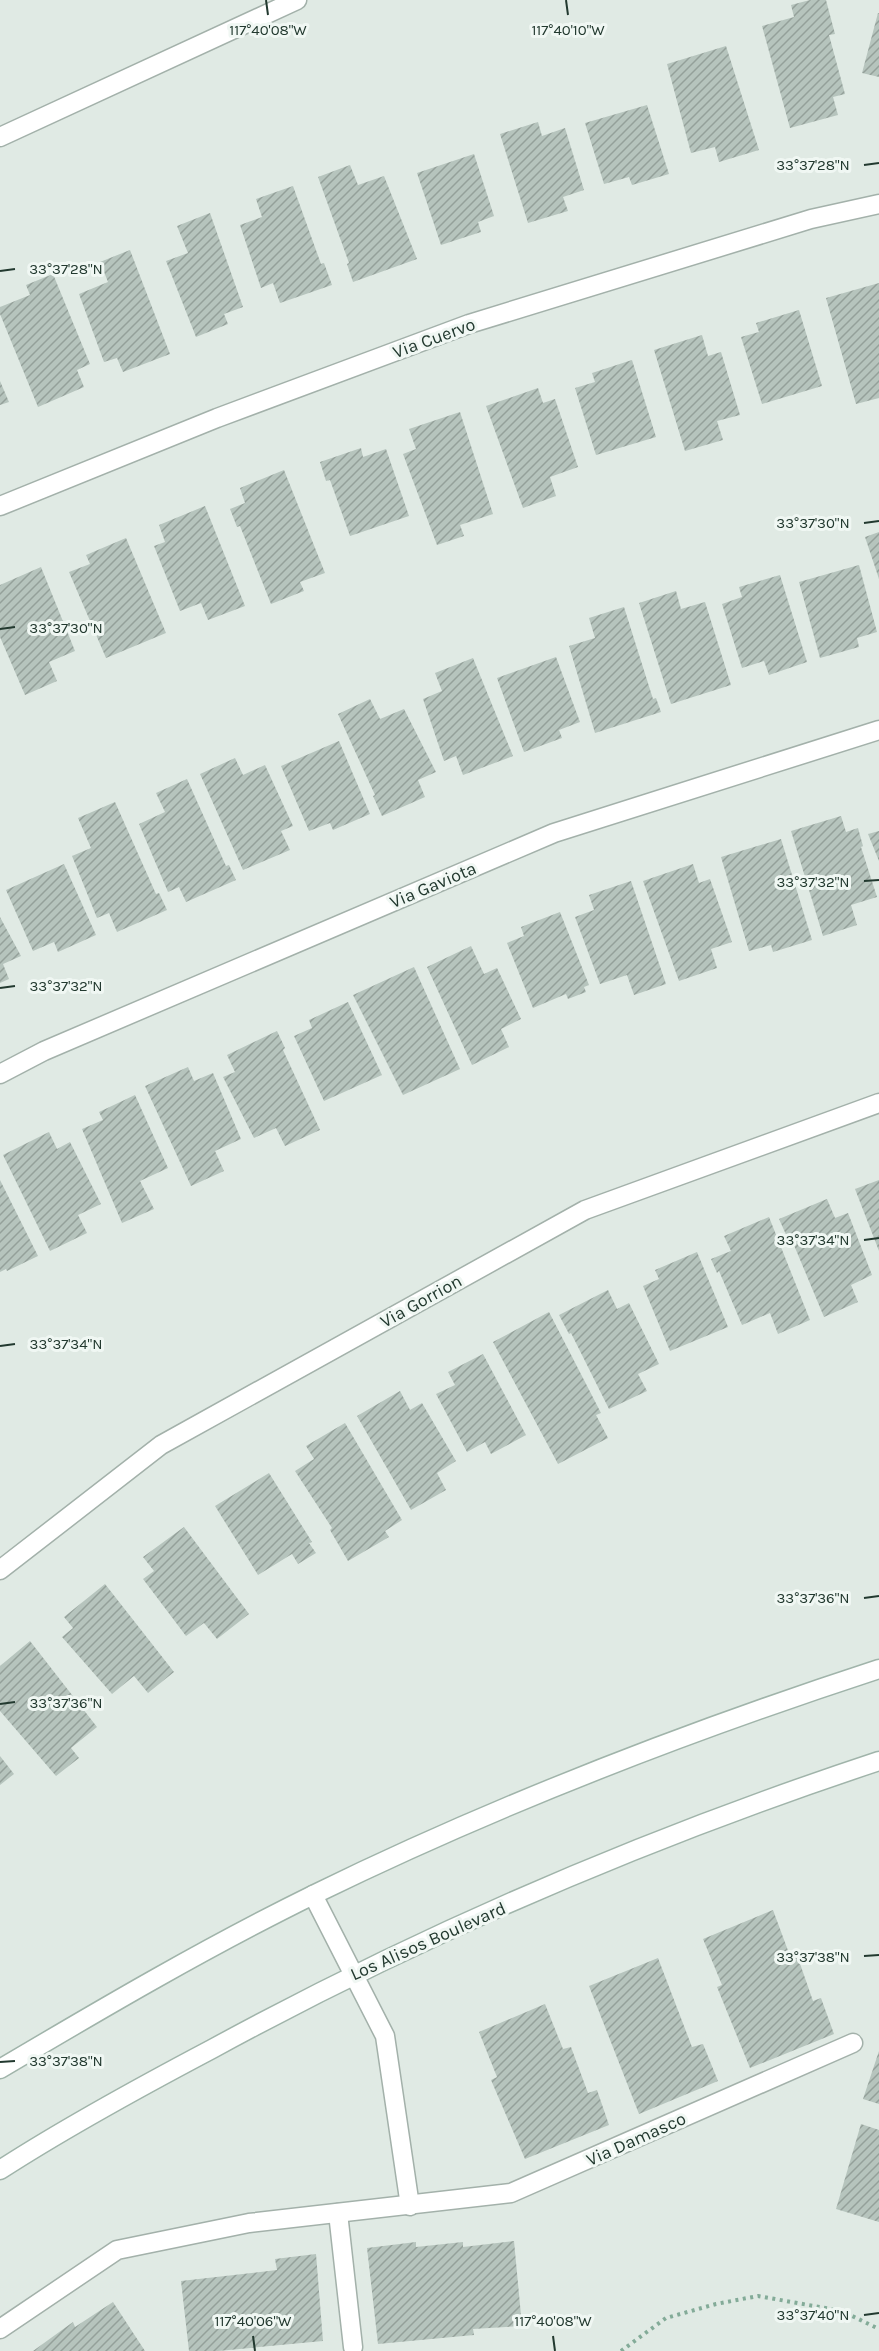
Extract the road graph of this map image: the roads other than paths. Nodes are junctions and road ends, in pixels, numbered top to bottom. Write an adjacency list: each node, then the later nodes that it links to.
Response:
1 (297, 0): 2 (street)
2 (0, 137)
3 (879, 204): 4 (street, Via Cuervo)
4 (0, 506)
5 (879, 730): 6 (street, Via Gaviota)
6 (0, 1074)
7 (879, 1103): 8 (street, Via Gorrion)
8 (0, 1570)
9 (879, 1669): 11 (street)
10 (879, 1761): 12 (street, Los Alisos Boulevard)
11 (313, 1895): 12 (street); 14 (street)
12 (353, 1974): 15 (street, Los Alisos Boulevard); 16 (street)
13 (853, 2043): 16 (street, Via Damasco)
14 (0, 2069)
15 (0, 2170)
16 (410, 2206): 17 (street, Via Damasco)
17 (338, 2213): 18 (street, Via Damasco); 19 (street)
18 (0, 2329)
19 (353, 2347)

